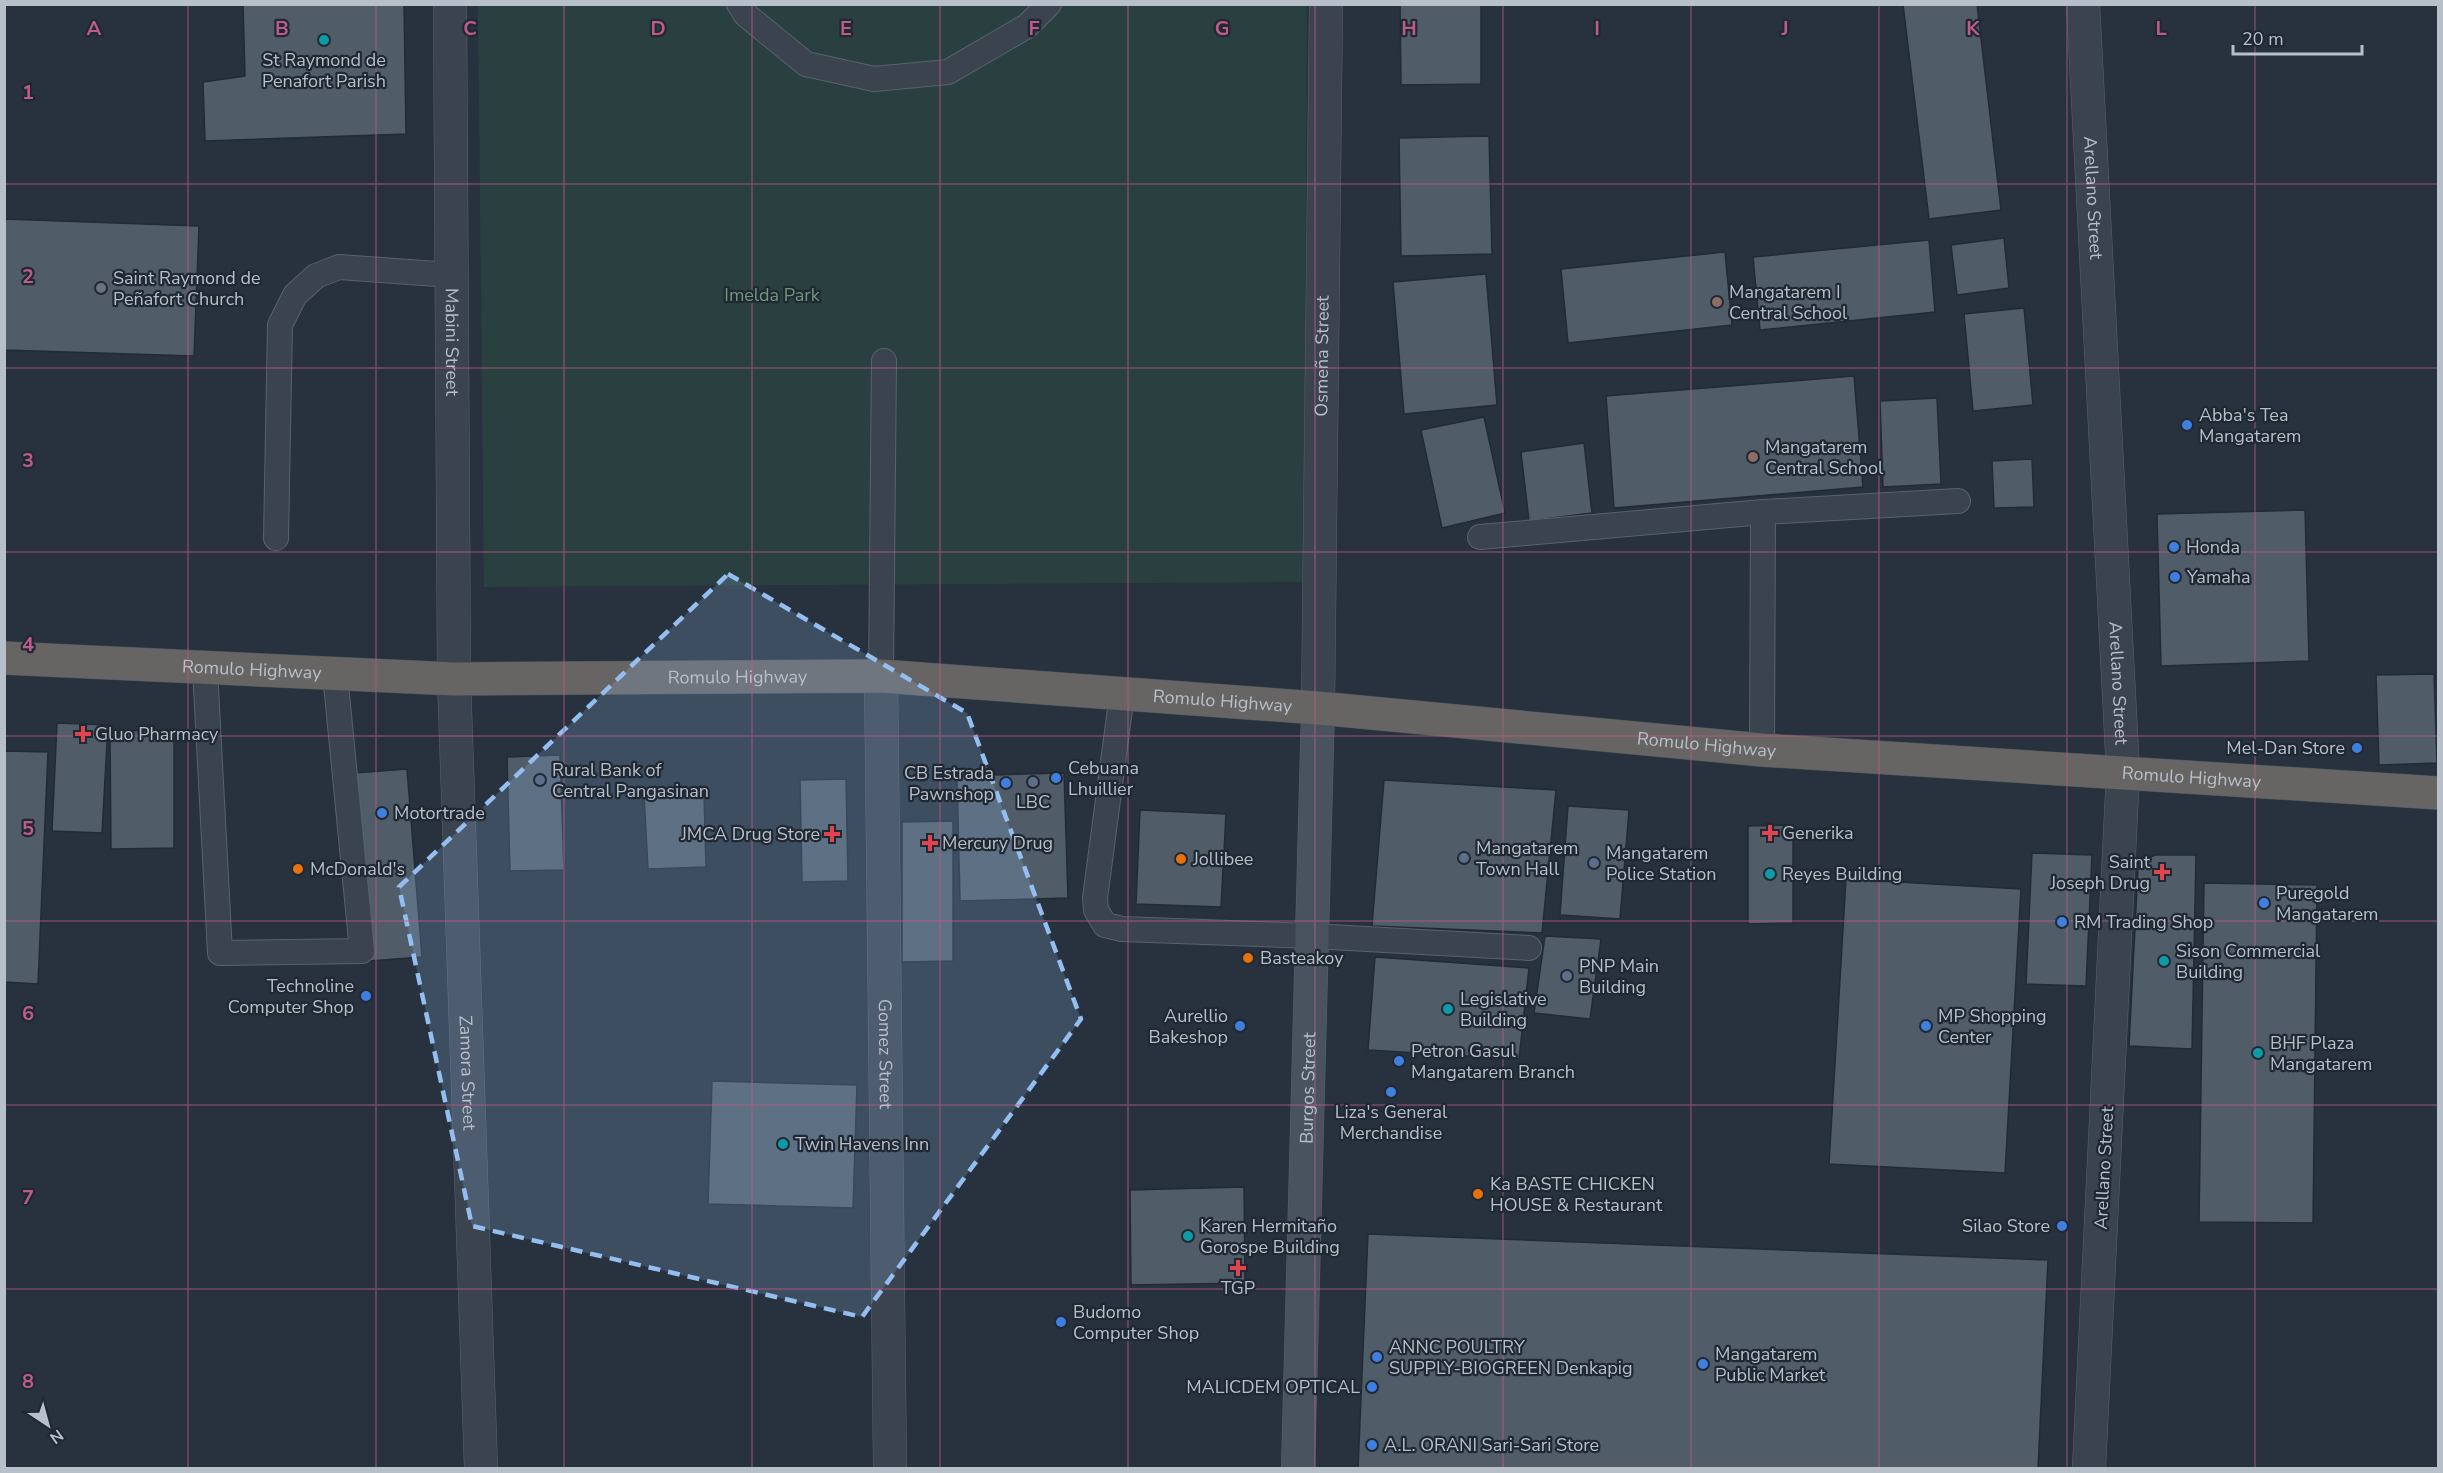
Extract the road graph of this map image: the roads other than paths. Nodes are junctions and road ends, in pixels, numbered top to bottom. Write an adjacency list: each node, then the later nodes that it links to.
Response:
1 (450, 4): 6 (street, Mabini Street)
2 (739, 4): 3 (lane)
3 (1049, 4)
4 (1326, 4): 18 (street, Osmeña Street)
5 (2083, 4): 20 (street, Arellano Street)
6 (451, 275): 11 (lane); 16 (street, Mabini Street)
7 (884, 361): 15 (lane)
8 (1958, 501): 9 (lane)
9 (1763, 512): 10 (lane); 19 (lane)
10 (1480, 537)
11 (276, 538)
12 (4, 658): 13 (highway, Romulo Highway)
13 (205, 669): 14 (highway, Romulo Highway); 14 (lane)
14 (335, 674): 16 (highway, Romulo Highway)
15 (881, 676): 16 (highway, Romulo Highway); 17 (highway, Romulo Highway); 25 (street, Gomez Street)
16 (454, 680): 24 (street, Zamora Street)
17 (1122, 694): 18 (highway, Romulo Highway); 22 (lane)
18 (1318, 708): 19 (highway, Romulo Highway); 22 (main road, Burgos Street)
19 (1762, 750): 20 (highway, Romulo Highway)
20 (2123, 772): 21 (highway, Romulo Highway); 27 (street, Arellano Street)
21 (2439, 793)
22 (1312, 936): 23 (lane); 26 (main road, Burgos Street)
23 (1529, 948)
24 (481, 1468)
25 (890, 1468)
26 (1298, 1468)
27 (2089, 1468)

